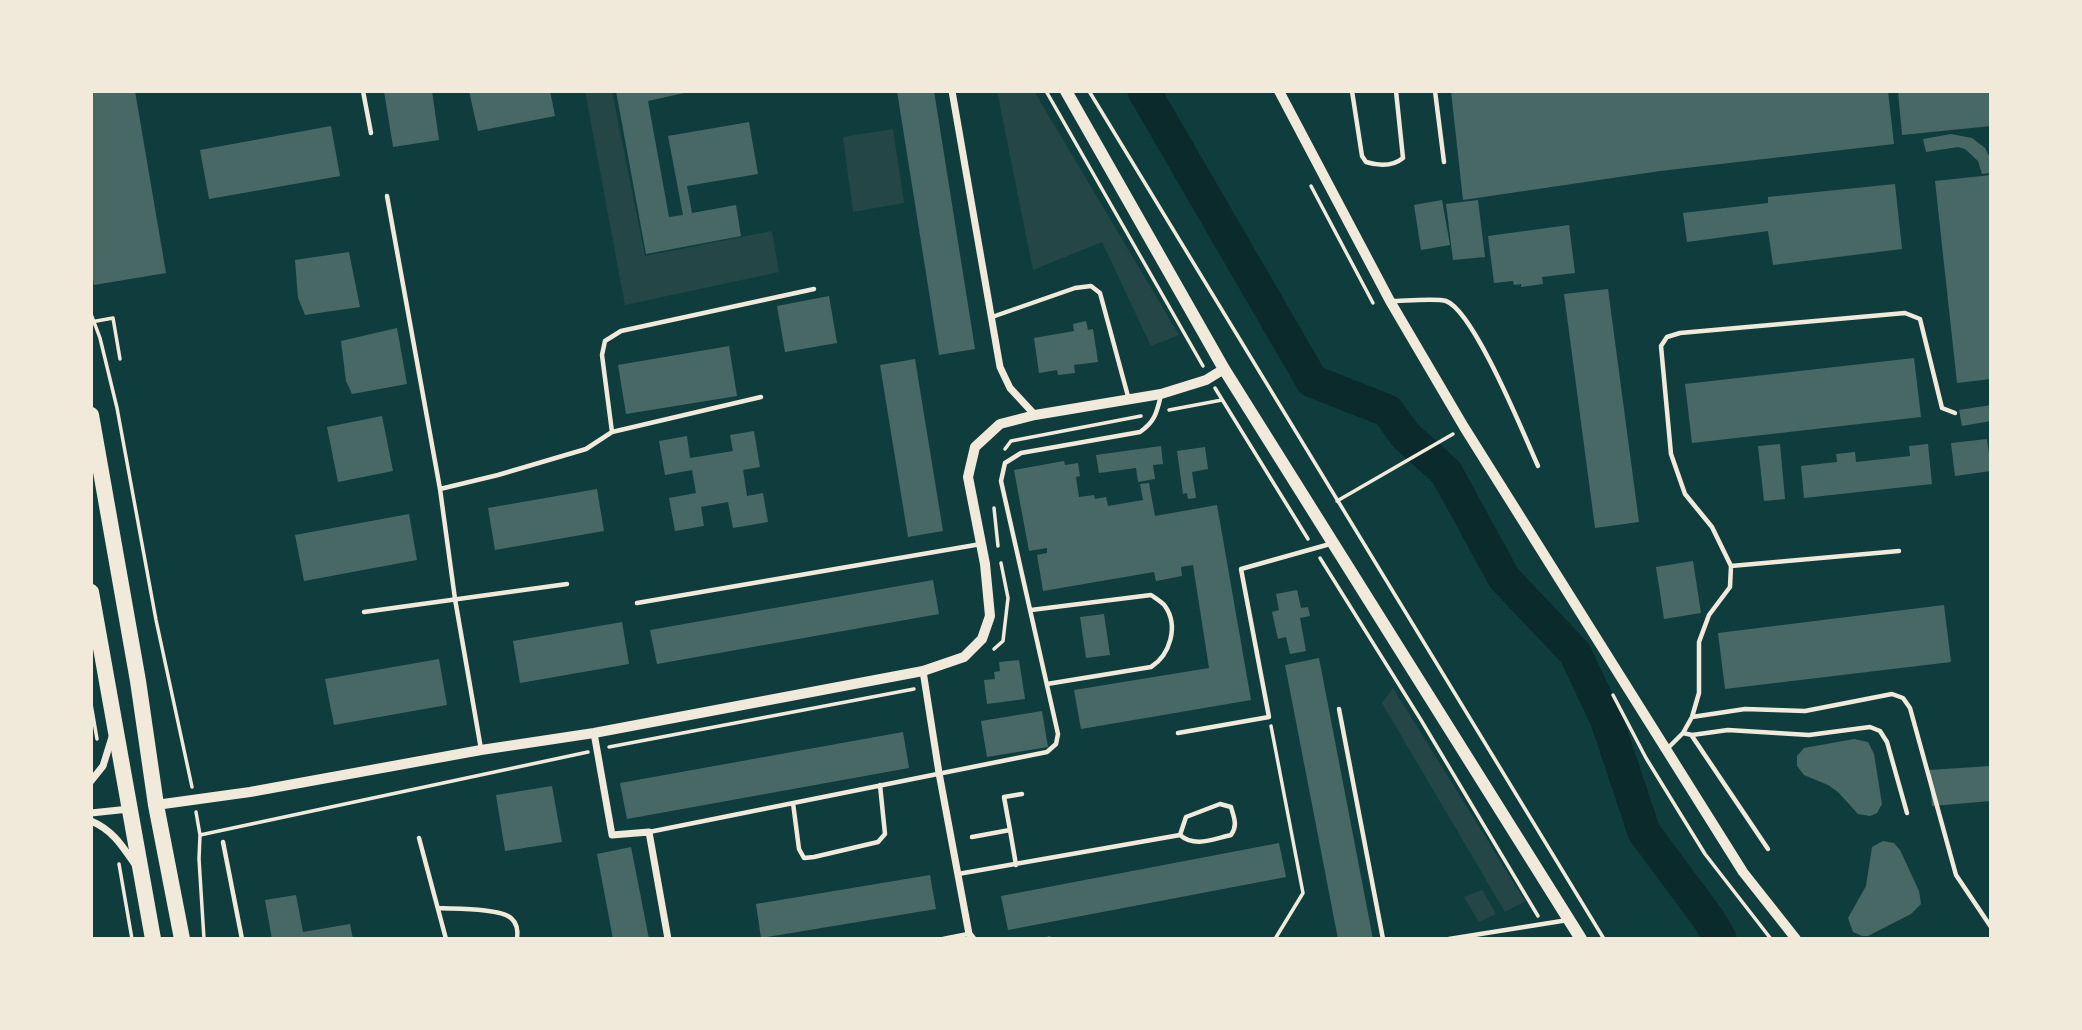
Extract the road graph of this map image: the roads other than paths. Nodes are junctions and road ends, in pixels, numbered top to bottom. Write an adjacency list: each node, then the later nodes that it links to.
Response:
1 (363, 91): 8 (lane)
2 (952, 91): 13 (street)
3 (1066, 91): 14 (main road)
4 (1279, 91): 12 (street)
5 (1352, 91): 6 (lane)
6 (1396, 91)
7 (1435, 91): 9 (lane)
8 (371, 133)
9 (1444, 162)
10 (387, 196): 23 (lane)
11 (814, 289): 21 (lane)
12 (1390, 301): 22 (lane); 43 (street)
13 (992, 317): 17 (lane); 20 (street)
14 (1224, 369): 15 (street); 24 (main road)
15 (1161, 394): 17 (street); 32 (lane)
16 (761, 397): 21 (lane)
17 (1129, 400): 20 (street)
18 (1955, 413): 27 (lane)
19 (91, 415): 50 (highway)
20 (1035, 415): 25 (street)
21 (612, 432): 23 (lane)
22 (1538, 466)
23 (440, 489): 30 (lane)
24 (1334, 543): 40 (lane); 66 (main road)
25 (981, 544): 31 (lane); 34 (street)
26 (1899, 551): 27 (lane)
27 (1731, 566): 37 (lane)
28 (567, 584): 30 (lane)
29 (91, 592): 38 (highway)
30 (455, 599): 33 (lane); 44 (lane)
31 (637, 603)
32 (1031, 610): 35 (lane); 35 (lane)
33 (363, 612)
34 (923, 671): 39 (street); 45 (street)
35 (1047, 684): 45 (lane)
36 (1339, 709): 76 (lane)
37 (1692, 717): 41 (lane); 67 (lane)
38 (115, 723): 46 (street); 51 (highway)
39 (594, 733): 44 (street); 56 (street)
40 (1178, 733)
41 (1683, 733): 42 (lane); 43 (lane)
42 (1692, 735): 53 (lane); 61 (lane)
43 (1667, 749): 79 (street)
44 (481, 750): 50 (street)
45 (939, 773): 47 (lane); 64 (street)
46 (91, 781)
47 (880, 785): 49 (lane); 49 (lane)
48 (1022, 794): 55 (lane)
49 (793, 803): 56 (lane)
50 (156, 804): 51 (highway); 70 (highway)
51 (129, 809): 52 (street); 63 (highway)
52 (91, 813)
53 (1907, 813)
54 (91, 821): 63 (street)
55 (1010, 830): 58 (lane); 62 (lane)
56 (649, 832): 74 (street)
57 (1180, 835): 57 (lane); 62 (lane)
58 (972, 837)
59 (419, 838): 65 (lane)
60 (223, 842): 71 (lane)
61 (1768, 849)
62 (1016, 864): 64 (lane)
63 (142, 874): 69 (highway)
64 (957, 874): 68 (street)
65 (438, 908): 72 (lane); 73 (lane)
66 (1569, 920): 77 (lane); 78 (main road)
67 (1991, 927)
68 (971, 936): 75 (lane)
69 (153, 939)
70 (182, 939)
71 (242, 939)
72 (446, 939)
73 (517, 939)
74 (668, 939)
75 (943, 939)
76 (1383, 939)
77 (1449, 939)
78 (1581, 939)
79 (1796, 939)

